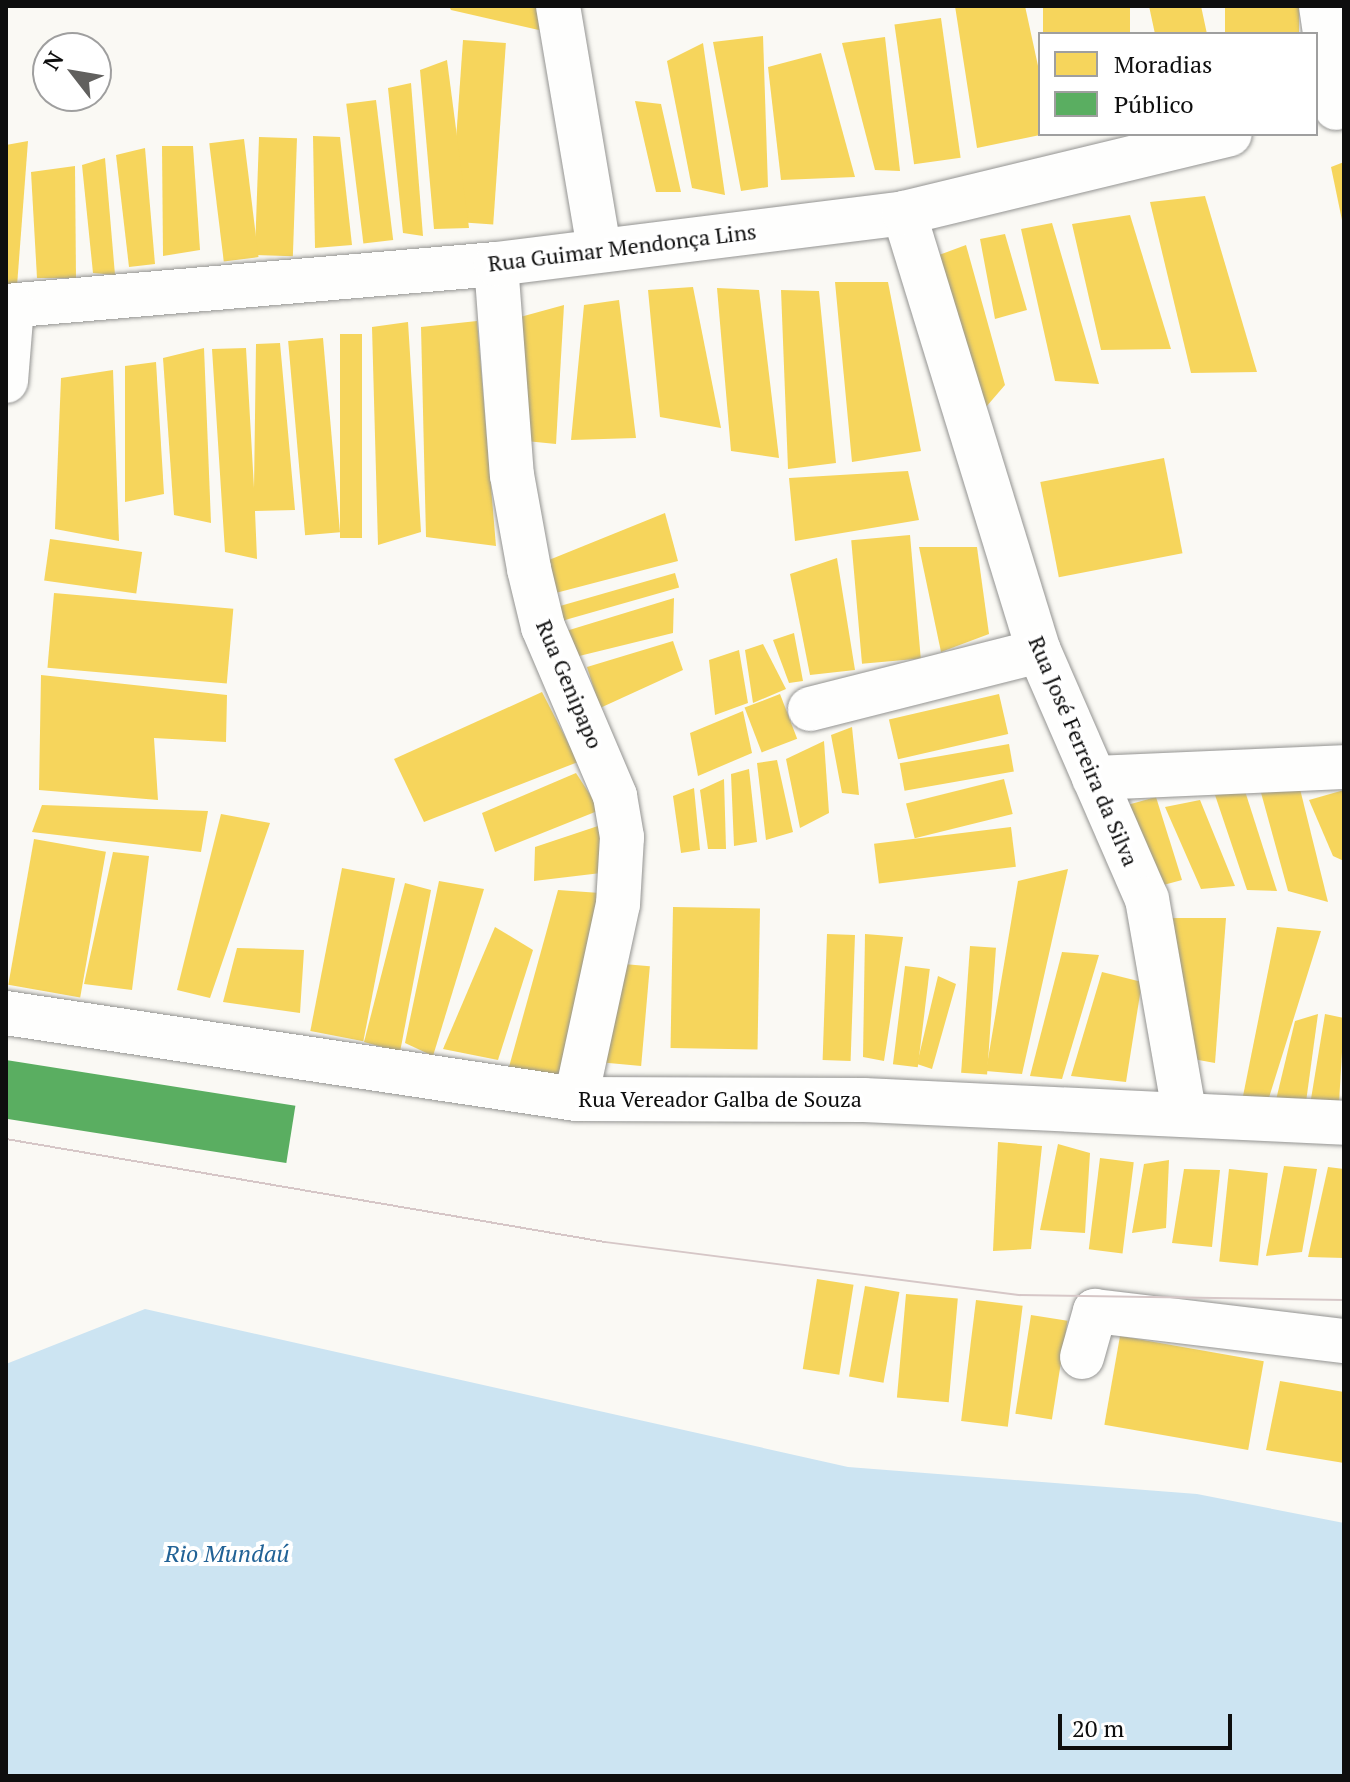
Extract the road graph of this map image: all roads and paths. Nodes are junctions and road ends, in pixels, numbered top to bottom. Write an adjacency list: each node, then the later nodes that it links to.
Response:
1 (558, 6): 6 (street)
2 (1321, 6): 3 (street)
3 (1332, 109)
4 (1222, 136): 5 (street, Rua Guimar Mendonça Lins)
5 (904, 213): 6 (street, Rua Guimar Mendonça Lins); 10 (street, Rua José Ferreira da Silva)
6 (599, 248): 7 (street, Rua Guimar Mendonça Lins)
7 (496, 264): 8 (street, Rua Guimar Mendonça Lins); 15 (street, Rua Genipapo)
8 (9, 306): 9 (street)
9 (6, 381)
10 (1039, 651): 11 (street); 13 (street, Rua José Ferreira da Silva)
11 (810, 709)
12 (1344, 767): 13 (street)
13 (1094, 778): 16 (street, Rua José Ferreira da Silva)
14 (6, 1013): 15 (street, Rua Vereador Galba de Souza)
15 (576, 1099): 16 (street, Rua Vereador Galba de Souza)
16 (1184, 1111): 17 (street, Rua Vereador Galba de Souza)
17 (1344, 1123)
18 (1344, 1341): 19 (street)
19 (1082, 1357)

